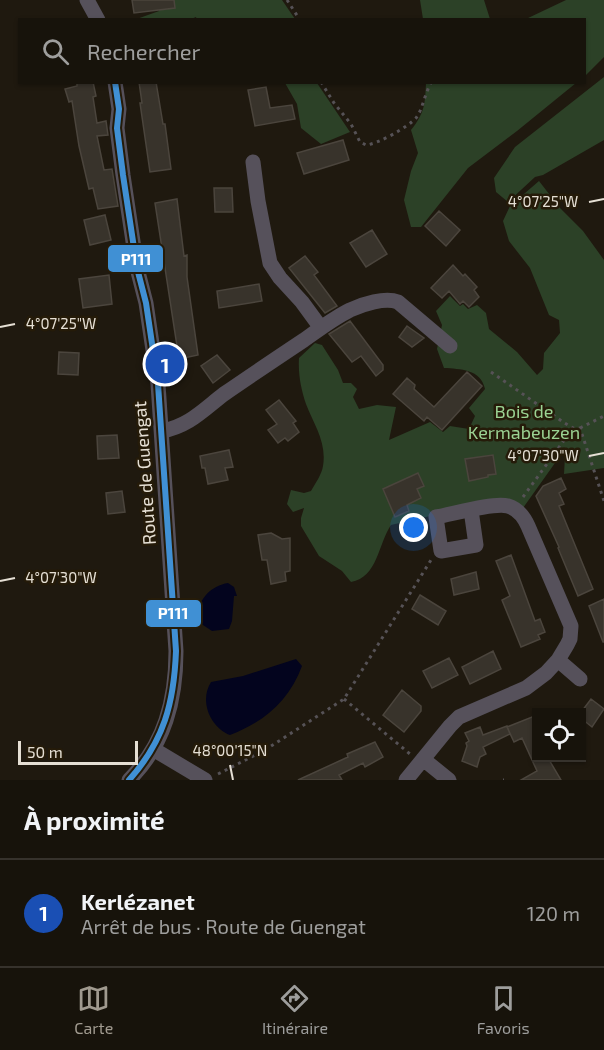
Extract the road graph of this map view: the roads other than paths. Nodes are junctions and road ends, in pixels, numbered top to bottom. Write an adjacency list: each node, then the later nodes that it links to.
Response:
1 (87, 0): 2 (street)
2 (97, 18)
3 (115, 84): 7 (street, Route de Guengat)
4 (253, 162): 5 (street)
5 (321, 328): 6 (street); 7 (street)
6 (450, 346)
7 (162, 431): 11 (street, Route de Guengat)
8 (471, 510): 8 (street); 9 (street)
9 (558, 660): 10 (street); 12 (street)
10 (580, 679)
11 (153, 749): 13 (street); 14 (street, Route de Guengat)
12 (422, 761): 15 (street); 16 (street)
13 (209, 778)
14 (129, 780)
15 (406, 780)
16 (449, 780)

